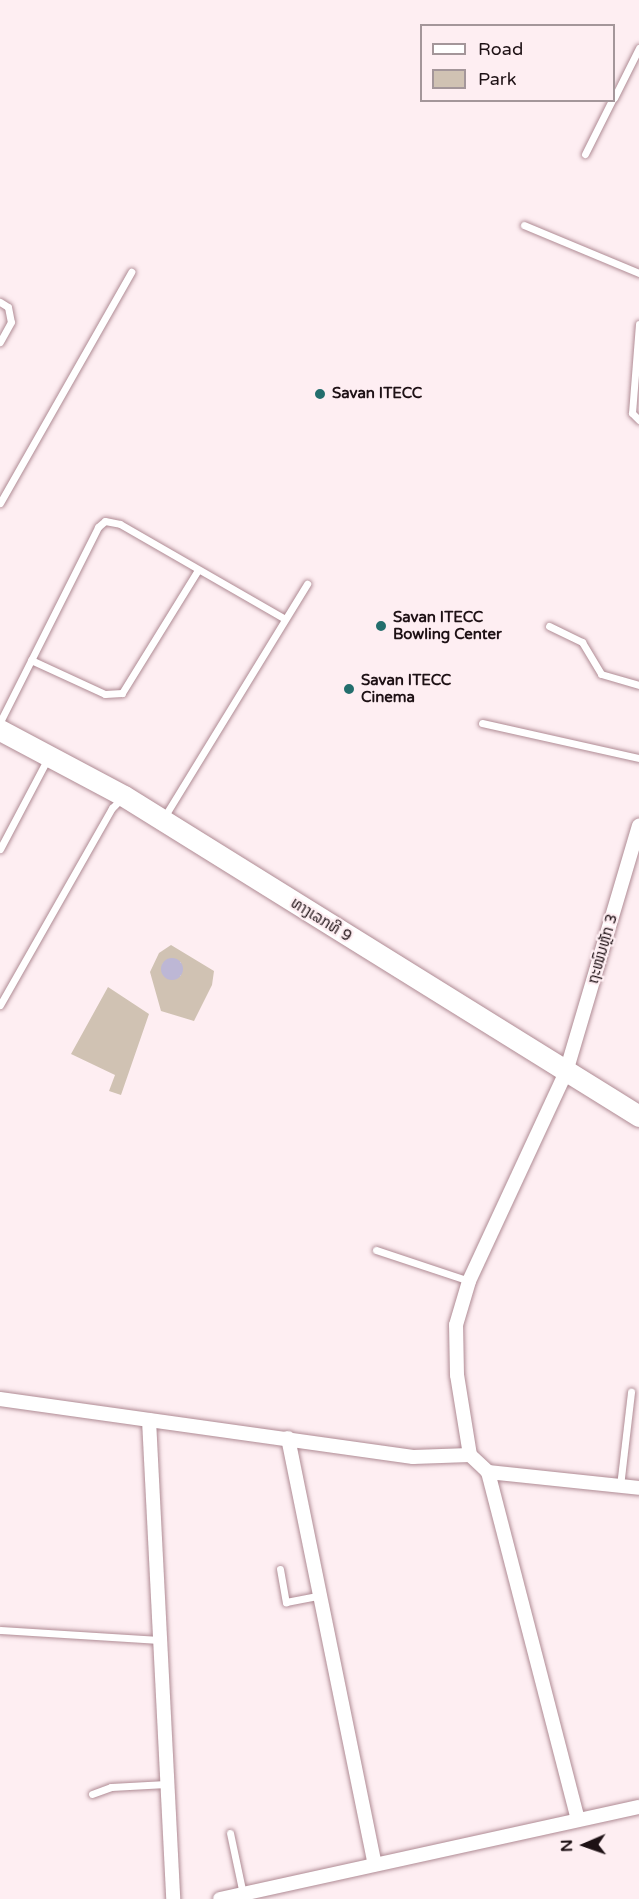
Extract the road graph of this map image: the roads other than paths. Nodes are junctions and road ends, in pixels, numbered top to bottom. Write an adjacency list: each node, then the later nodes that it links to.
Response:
1 (639, 48): 2 (lane)
2 (615, 95)
3 (611, 102): 4 (lane)
4 (585, 154)
5 (524, 225): 7 (lane)
6 (131, 272): 12 (lane)
7 (639, 273)
8 (0, 302): 10 (lane)
9 (639, 324): 11 (lane)
10 (0, 342)
11 (639, 420)
12 (0, 503)
13 (198, 570): 15 (lane); 17 (lane); 17 (lane)
14 (307, 584): 15 (lane)
15 (285, 619): 25 (lane)
16 (549, 626): 18 (lane)
17 (31, 660): 19 (lane)
18 (639, 685)
19 (0, 722)
20 (482, 723): 23 (lane)
21 (0, 730): 22 (main road, ທາງເລກທີ 9)
22 (49, 756): 24 (main road, ທາງເລກທີ 9); 27 (lane)
23 (639, 759)
24 (124, 796): 25 (main road, ທາງເລກທີ 9); 28 (lane)
25 (162, 821): 29 (main road, ທາງເລກທີ 9)
26 (639, 826): 29 (street, ຖະໜົນຫຼັກ 3)
27 (0, 849)
28 (0, 1005)
29 (566, 1072): 30 (main road, ທາງເລກທີ 9); 32 (street, ຖະໜົນຫຼັກ 3)
30 (639, 1116)
31 (376, 1250): 32 (lane)
32 (469, 1281): 37 (street, ຖະໜົນຫຼັກ 3)
33 (631, 1392): 39 (lane)
34 (0, 1399): 35 (street)
35 (149, 1420): 36 (street); 44 (street)
36 (288, 1438): 37 (street); 42 (street)
37 (470, 1455): 38 (street)
38 (488, 1472): 39 (street); 48 (street)
39 (620, 1486): 40 (street)
40 (639, 1488)
41 (280, 1569): 42 (lane)
42 (318, 1596): 50 (street)
43 (0, 1630): 44 (lane)
44 (160, 1640): 45 (street)
45 (166, 1784): 46 (lane); 52 (street)
46 (92, 1794)
47 (639, 1807): 48 (street)
48 (578, 1820): 50 (street)
49 (230, 1833): 51 (lane)
50 (375, 1864): 51 (street)
51 (243, 1894): 53 (street)
52 (173, 1899)
53 (220, 1899)

